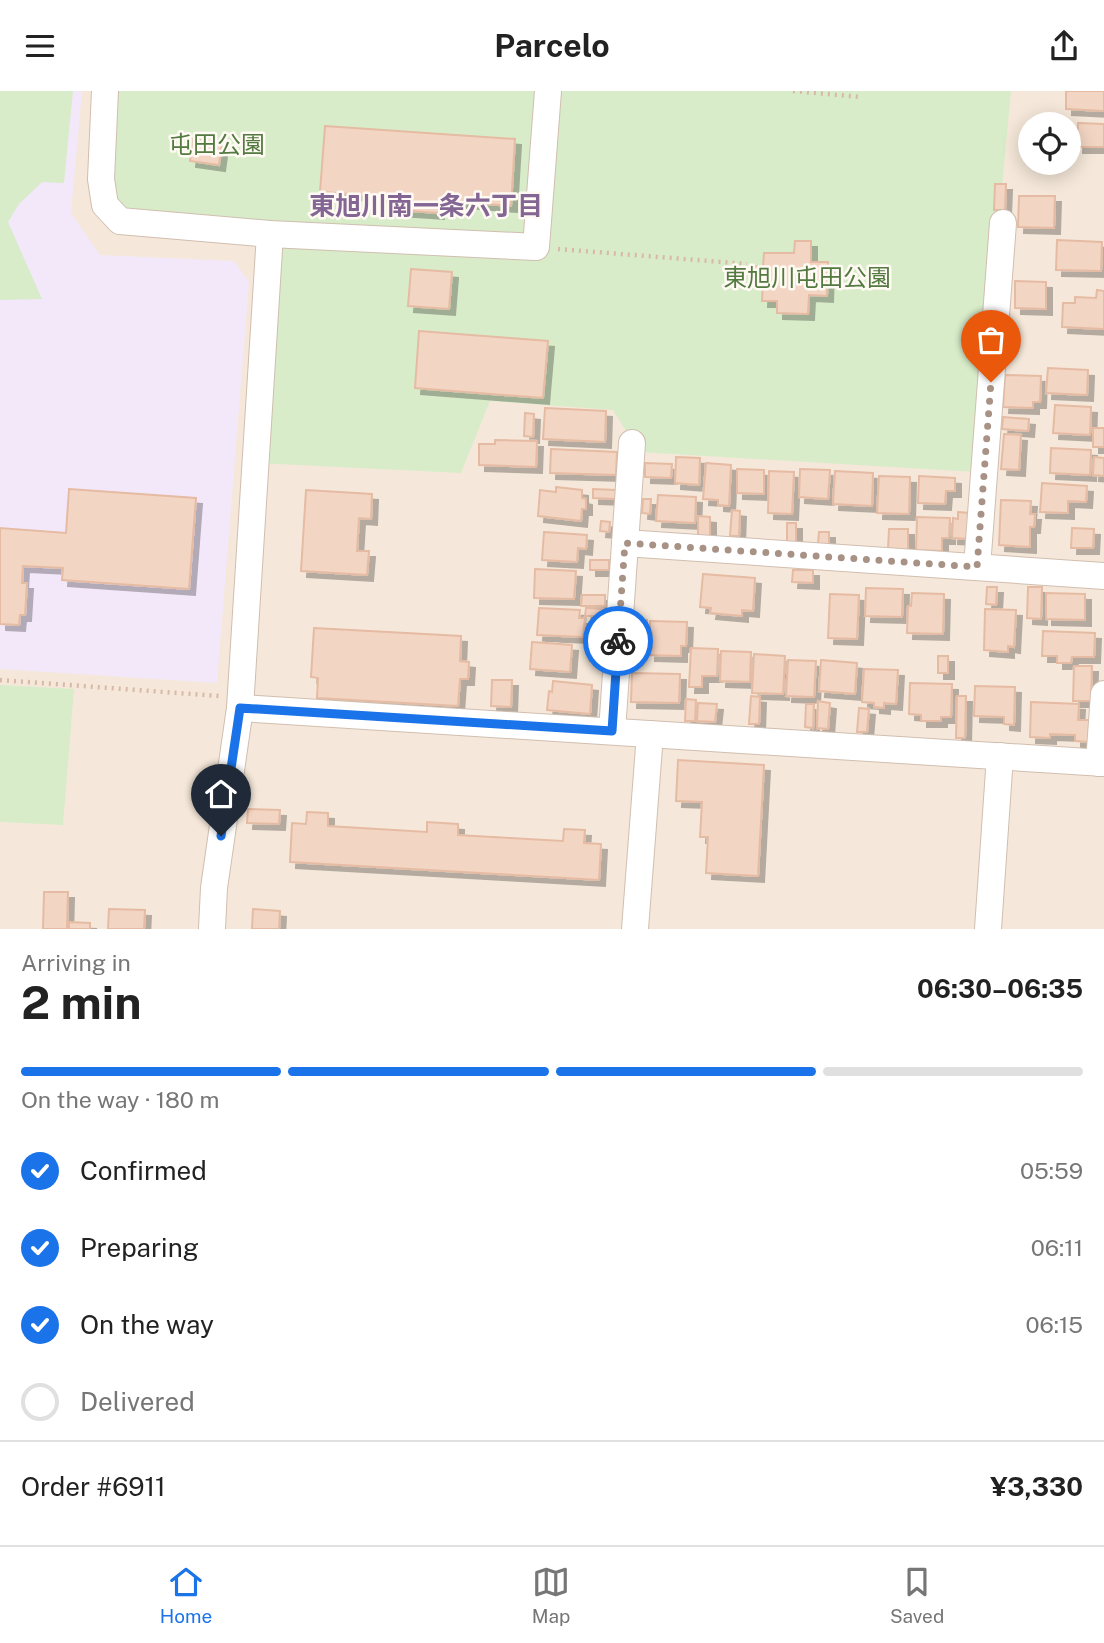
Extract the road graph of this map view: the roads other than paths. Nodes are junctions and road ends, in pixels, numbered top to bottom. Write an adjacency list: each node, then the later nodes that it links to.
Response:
1 (106, 91): 4 (street)
2 (548, 91): 4 (street)
3 (1003, 223): 7 (street)
4 (270, 234): 10 (street)
5 (632, 443): 6 (street)
6 (625, 543): 7 (street); 11 (street)
7 (977, 567): 8 (street)
8 (1104, 576)
9 (1104, 694): 14 (street)
10 (229, 702): 11 (street); 15 (street)
11 (612, 731): 12 (street)
12 (650, 734): 13 (street); 16 (street)
13 (1000, 757): 14 (street); 17 (street)
14 (1102, 763)
15 (212, 929)
16 (635, 929)
17 (988, 929)

